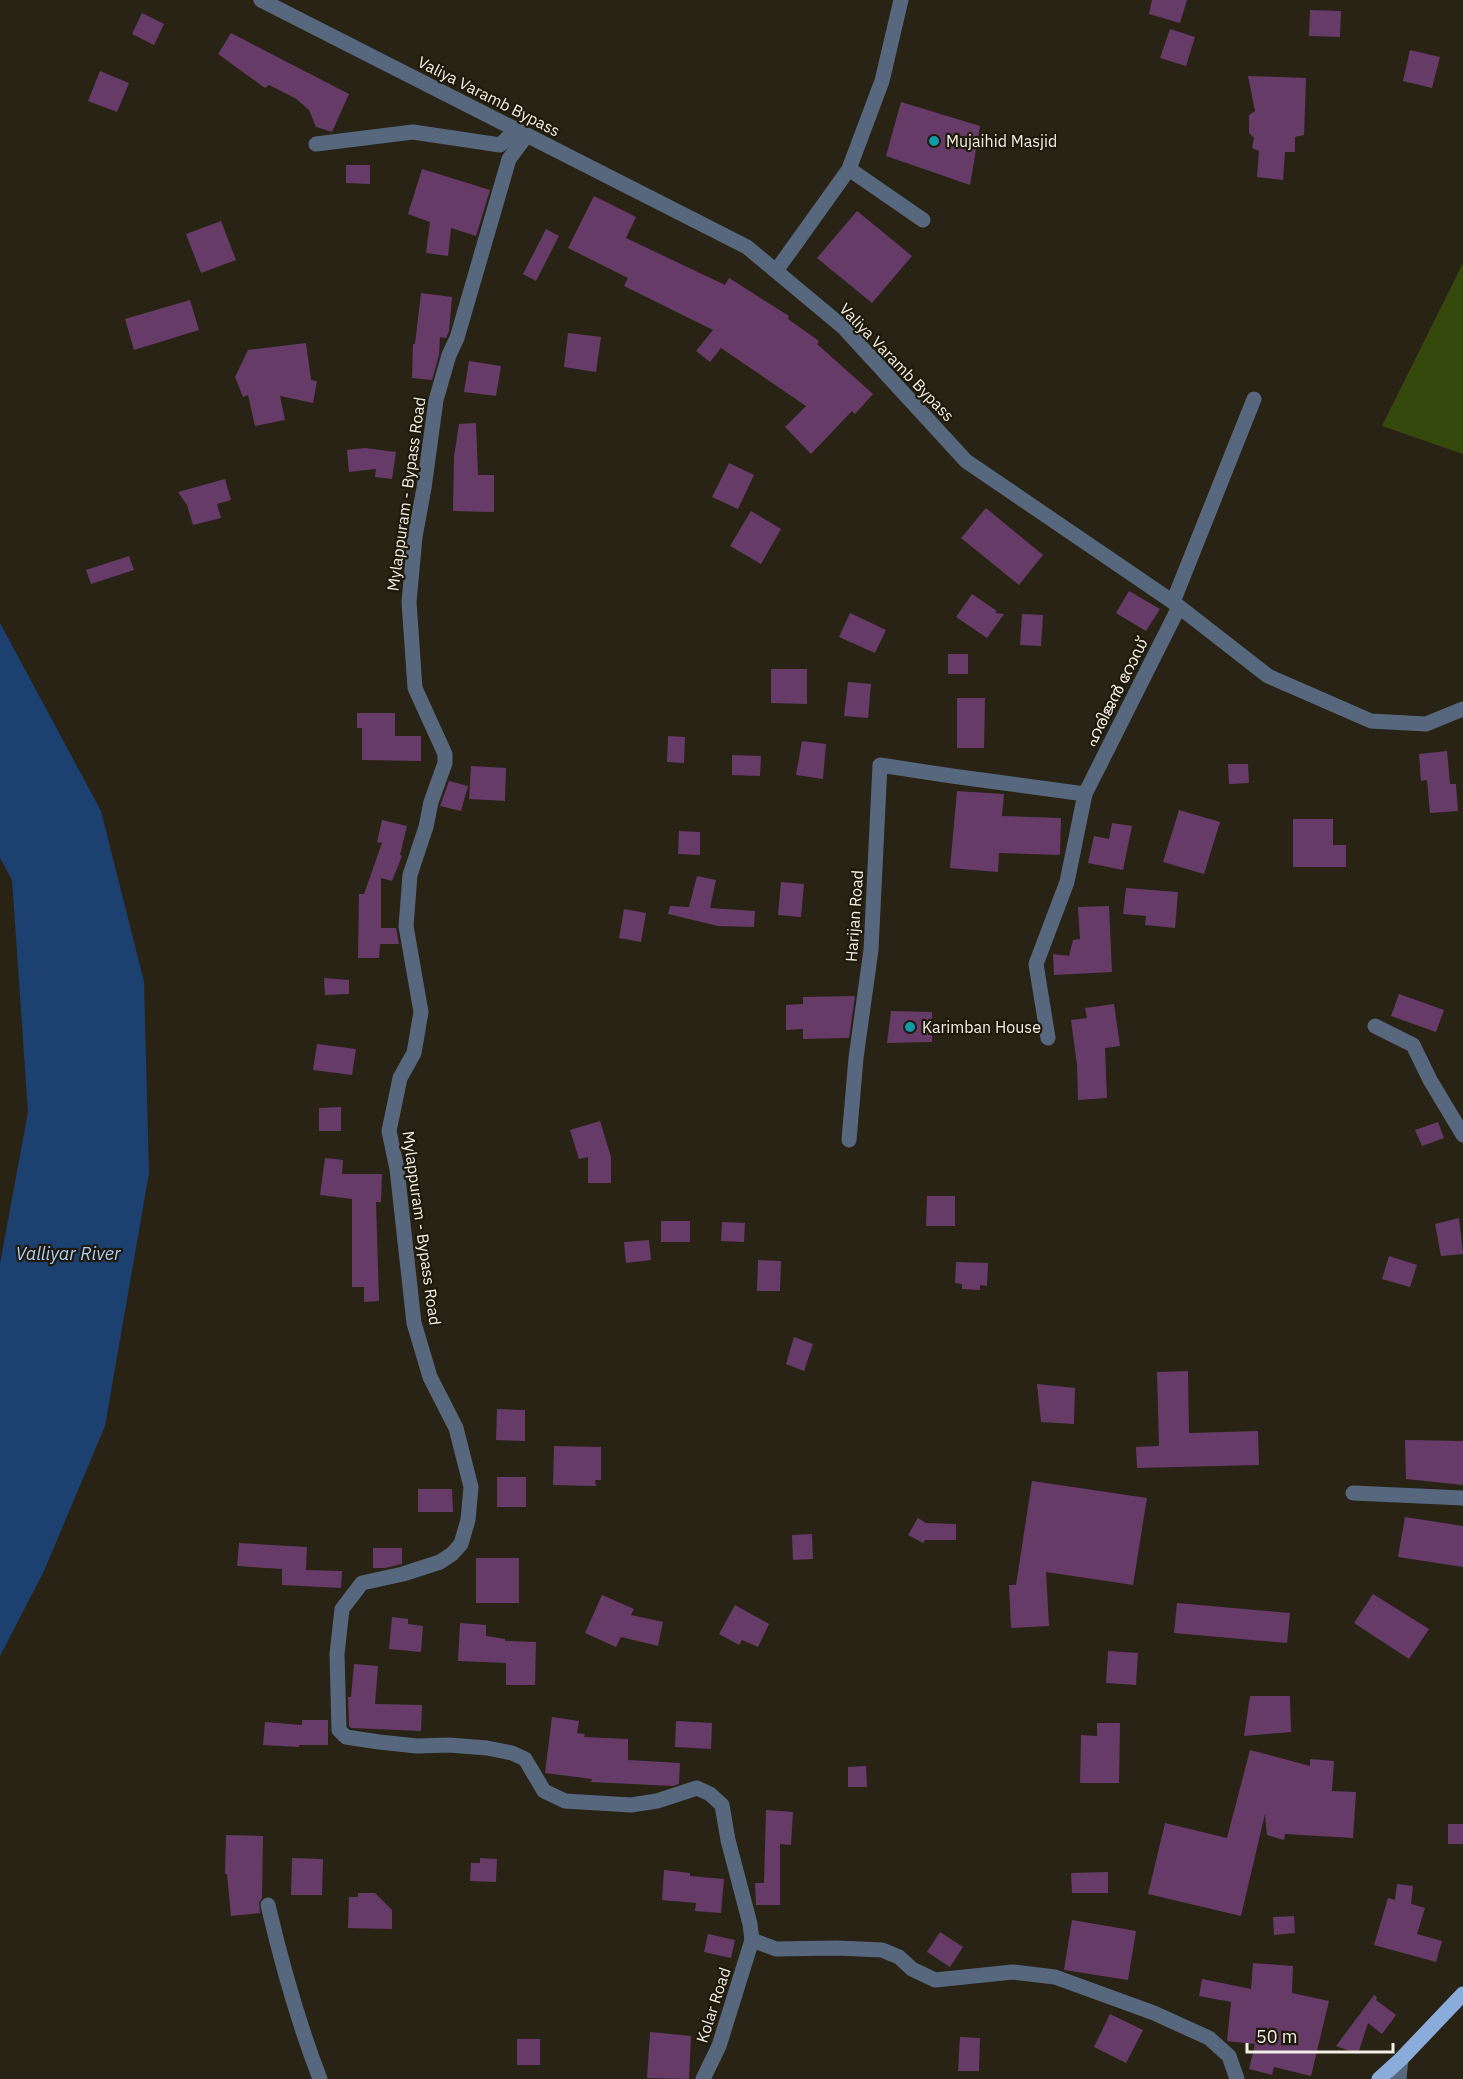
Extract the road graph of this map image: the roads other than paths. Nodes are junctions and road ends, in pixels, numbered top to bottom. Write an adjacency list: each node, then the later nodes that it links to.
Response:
1 (261, 0): 3 (street, Valiya Varamb Bypass)
2 (901, 0): 5 (street)
3 (521, 132): 4 (street); 7 (street, Valiya Varamb Bypass); 19 (street, Mylappuram - Bypass Road)
4 (316, 144)
5 (849, 170): 6 (street); 7 (street)
6 (923, 220)
7 (776, 271): 9 (street, Valiya Varamb Bypass)
8 (1254, 399): 9 (street, ഹരിജൻ റോഡ്)
9 (1176, 605): 10 (street, Valiya Varamb Bypass); 11 (street, ഹരിജൻ റോഡ്)
10 (1463, 709)
11 (1085, 794): 13 (street, ഹരിജൻ റോഡ്); 15 (street, Harijan Road)
12 (1375, 1026): 14 (street)
13 (1048, 1038)
14 (1463, 1135)
15 (849, 1140)
16 (1353, 1493): 17 (street)
17 (1463, 1498)
18 (268, 1905): 22 (street)
19 (752, 1940): 23 (street, Kolar Road); 24 (street)
20 (1463, 1994): 21 (main road)
21 (1401, 2059): 25 (main road); 26 (street)
22 (320, 2079)
23 (704, 2079)
24 (1237, 2079)
25 (1378, 2079)
26 (1399, 2079)

